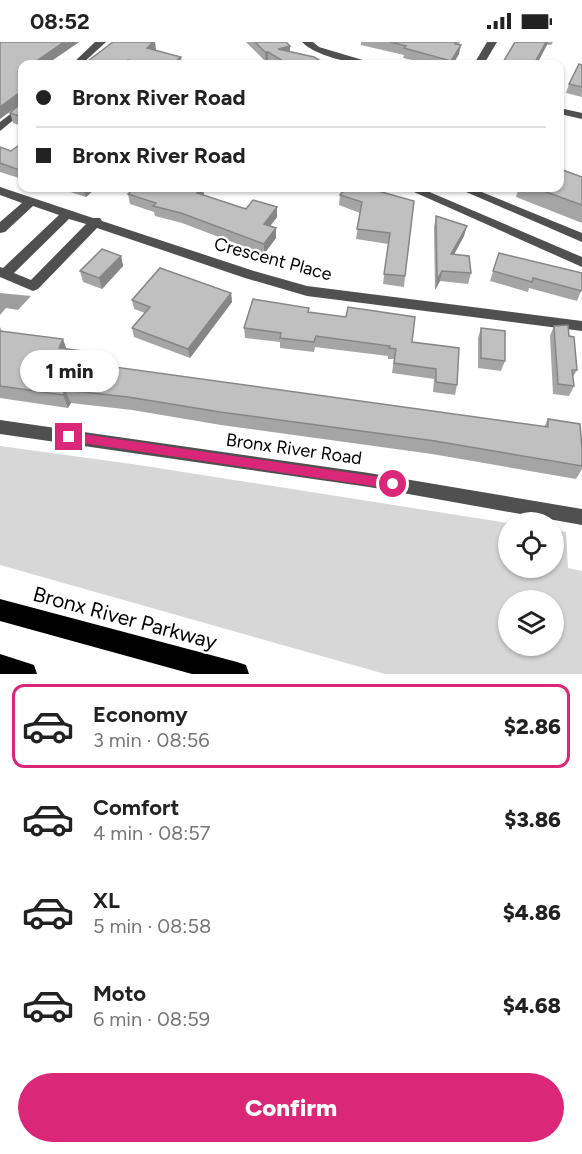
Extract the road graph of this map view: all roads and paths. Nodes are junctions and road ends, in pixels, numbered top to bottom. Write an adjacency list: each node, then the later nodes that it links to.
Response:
1 (101, 42): 4 (street)
2 (307, 42): 5 (street)
3 (492, 42): 6 (street)
4 (81, 60)
5 (356, 60)
6 (481, 60)
7 (18, 112): 10 (street)
8 (564, 112): 9 (street)
9 (582, 116)
10 (0, 128)
11 (0, 190): 14 (street, Crescent Place)
12 (420, 192): 19 (street)
13 (473, 192): 18 (street)
14 (32, 201): 15 (street, Crescent Place); 17 (street)
15 (68, 213): 16 (street, Crescent Place); 20 (street)
16 (96, 221): 20 (street); 21 (street, Crescent Place)
17 (0, 229)
18 (582, 238)
19 (582, 262)
20 (2, 273)
21 (582, 326)
22 (0, 427): 23 (street, Bronx River Road)
23 (582, 517)
24 (0, 610): 27 (highway, Bronx River Parkway)
25 (0, 666): 26 (highway)
26 (25, 674)
27 (237, 674)

